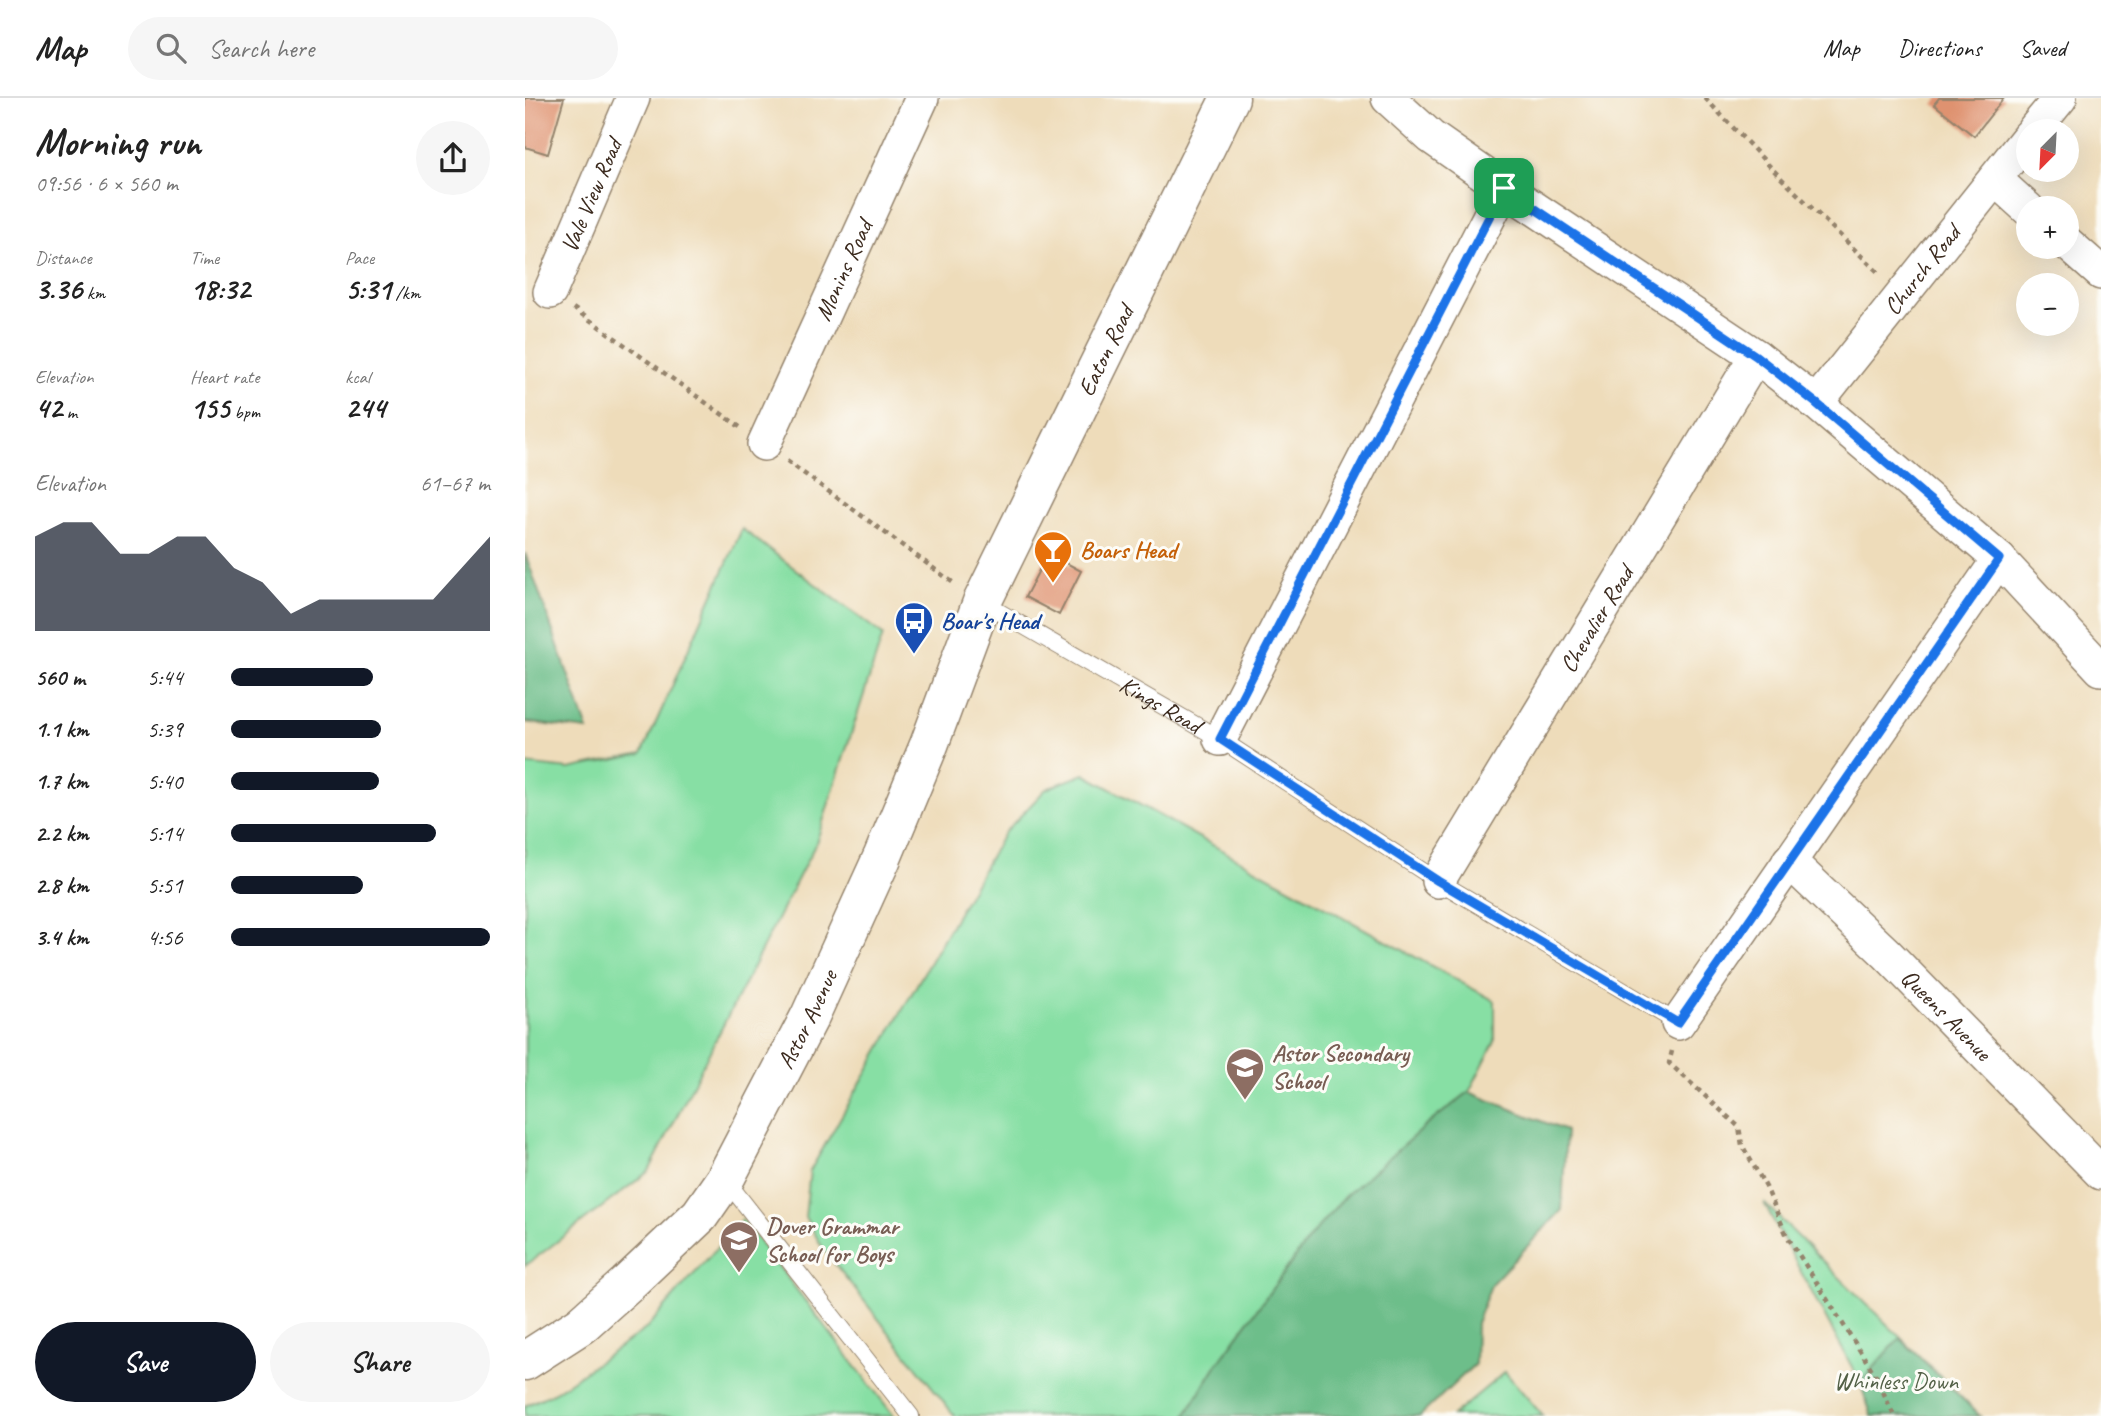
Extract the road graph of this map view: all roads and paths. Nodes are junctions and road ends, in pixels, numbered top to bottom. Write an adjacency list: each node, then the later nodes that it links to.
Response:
1 (633, 98): 14 (street, Vale View Road)
2 (922, 98): 18 (street, Monins Road)
3 (1230, 98): 20 (street, Eaton Road)
4 (1388, 98): 10 (street)
5 (1705, 98): 15 (path)
6 (2060, 98): 7 (street)
7 (2043, 119)
8 (2016, 152): 9 (street, Church Road)
9 (1995, 179): 11 (street); 15 (street, Church Road)
10 (1504, 188): 16 (street); 22 (street)
11 (2016, 198)
12 (2079, 254): 13 (street)
13 (2101, 273)
14 (550, 292)
15 (1902, 296): 17 (street, Church Road)
16 (1756, 356): 17 (street); 24 (street, Chevalier Road)
17 (1816, 403): 19 (street)
18 (764, 444)
19 (1999, 559): 21 (street); 23 (street, Kings Road)
20 (982, 603): 22 (lane, Kings Road); 28 (street, Astor Avenue)
21 (2101, 669)
22 (1220, 739): 24 (lane, Kings Road)
23 (1789, 861): 25 (street, Kings Road); 27 (street, Queens Avenue)
24 (1438, 881): 25 (lane, Kings Road)
25 (1678, 1023)
26 (1669, 1063): 31 (path)
27 (2101, 1172)
28 (725, 1180): 29 (street, Astor Avenue); 30 (lane)
29 (525, 1361)
30 (911, 1416)
31 (1894, 1416)

